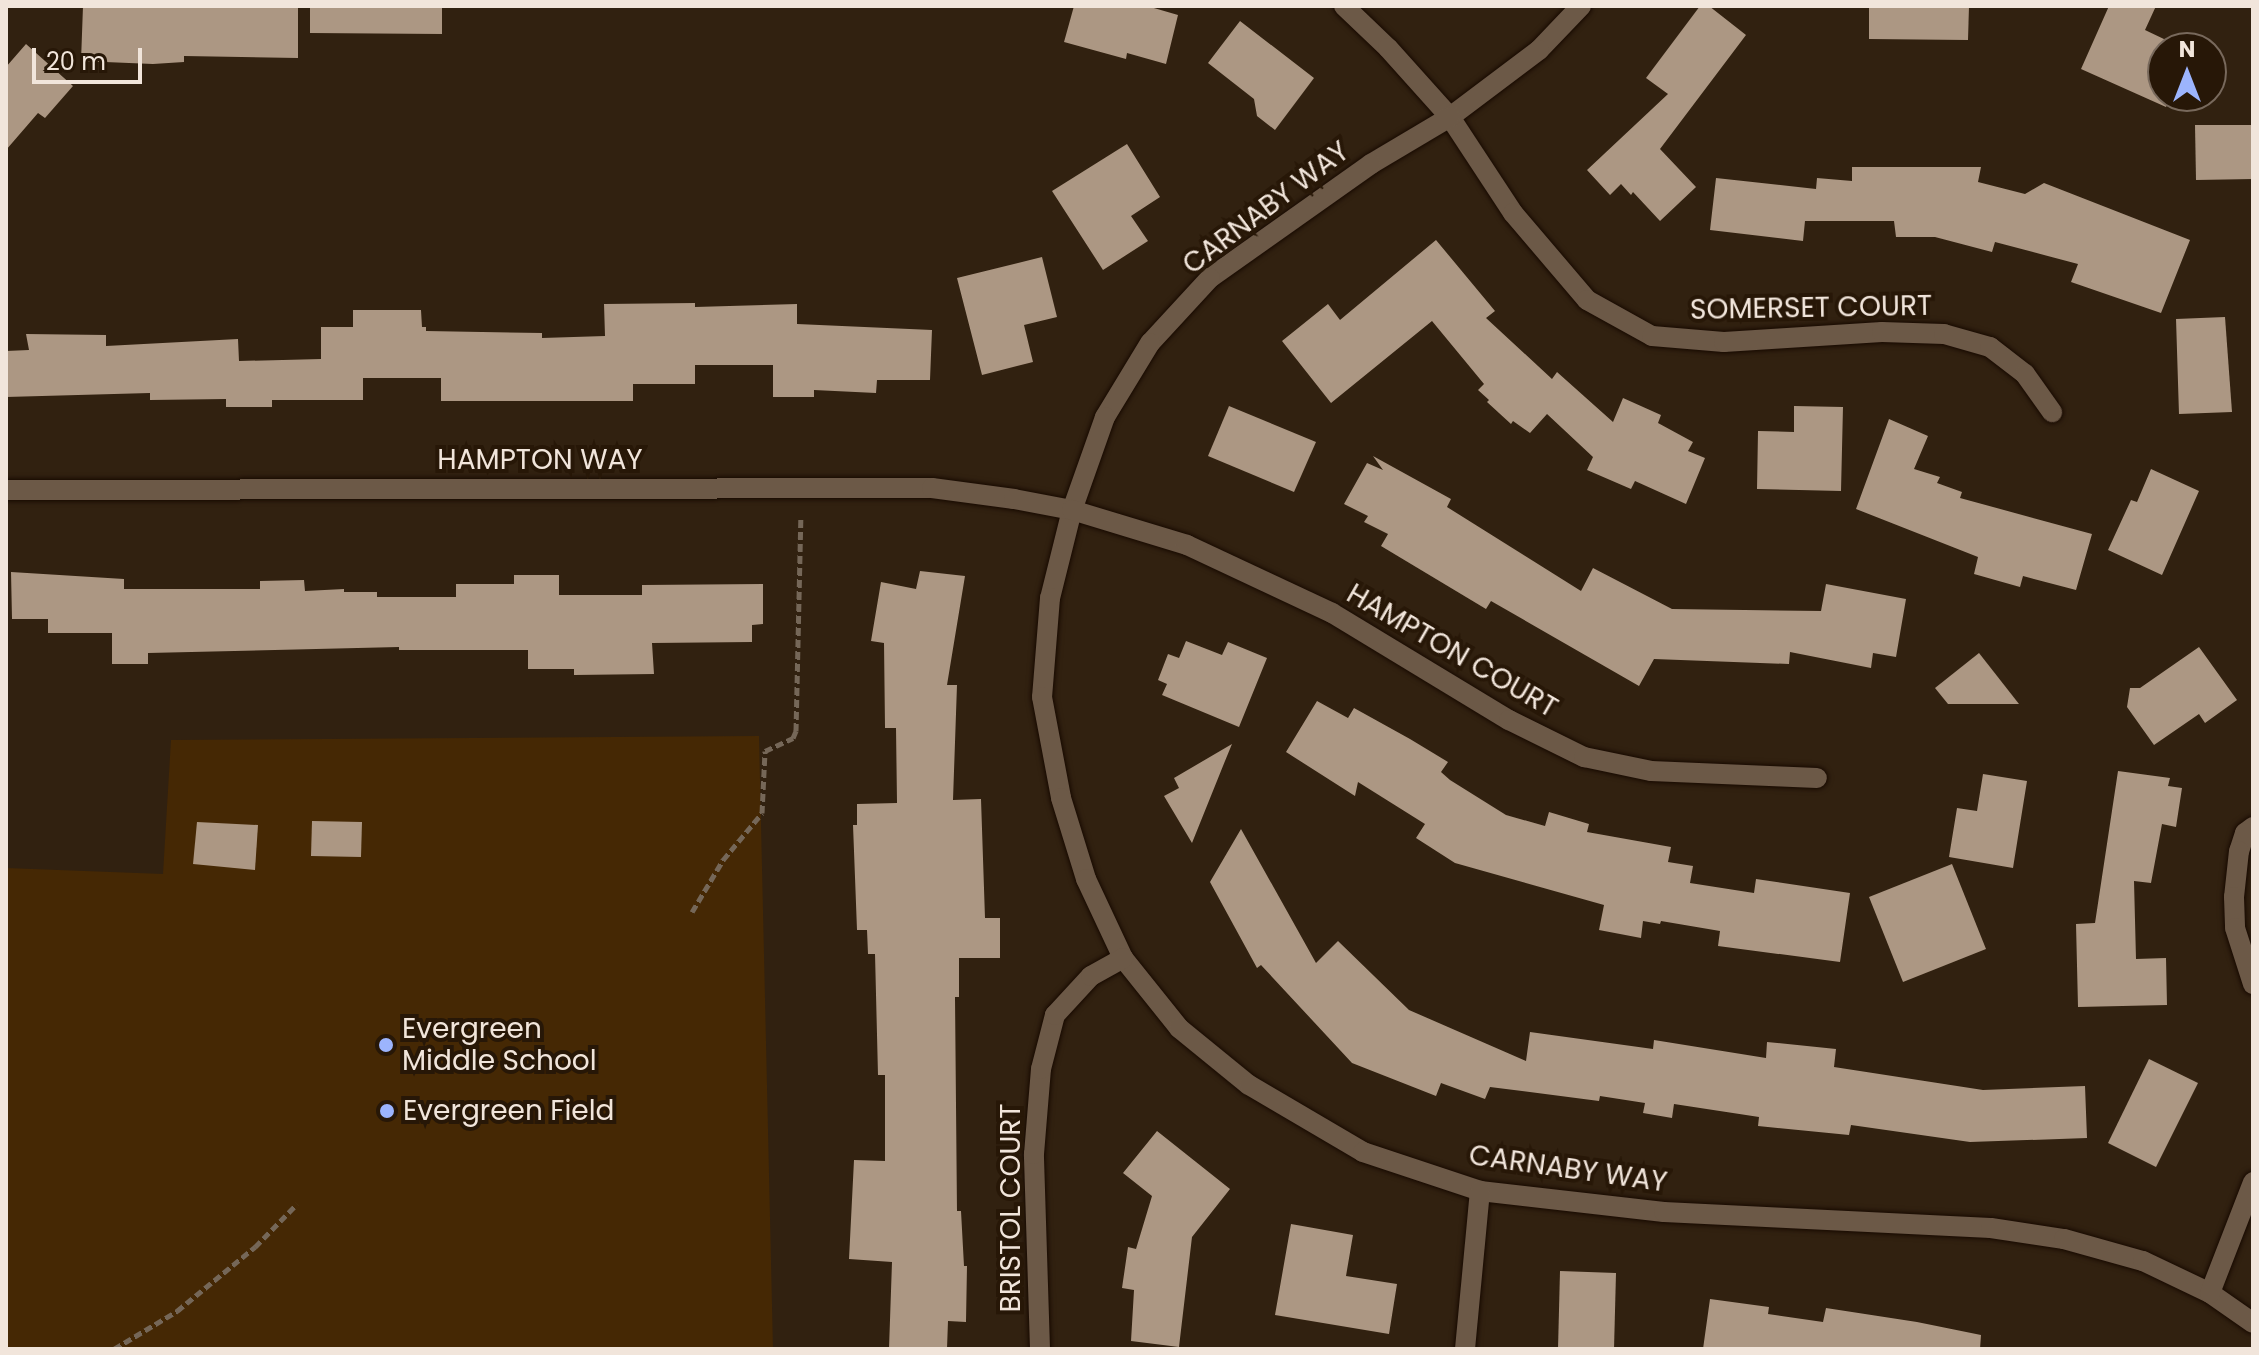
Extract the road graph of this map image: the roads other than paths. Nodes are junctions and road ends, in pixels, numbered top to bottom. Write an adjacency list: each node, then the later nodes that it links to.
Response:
1 (1344, 6): 3 (street, SOMERSET COURT)
2 (1581, 6): 3 (street, CARNABY WAY)
3 (1450, 117): 4 (street, SOMERSET COURT); 6 (street, CARNABY WAY)
4 (2052, 412)
5 (6, 490): 6 (street, HAMPTON WAY)
6 (1072, 510): 7 (street, HAMPTON COURT); 9 (street, CARNABY WAY)
7 (1817, 778)
8 (2253, 827): 10 (street)
9 (1123, 958): 12 (street, CARNABY WAY); 15 (street, BRISTOL COURT)
10 (2253, 984)
11 (2253, 1182): 13 (street)
12 (1480, 1191): 13 (street, CARNABY WAY); 16 (street)
13 (2210, 1293): 14 (street, CARNABY WAY)
14 (2253, 1323)
15 (1040, 1349)
16 (1465, 1349)

